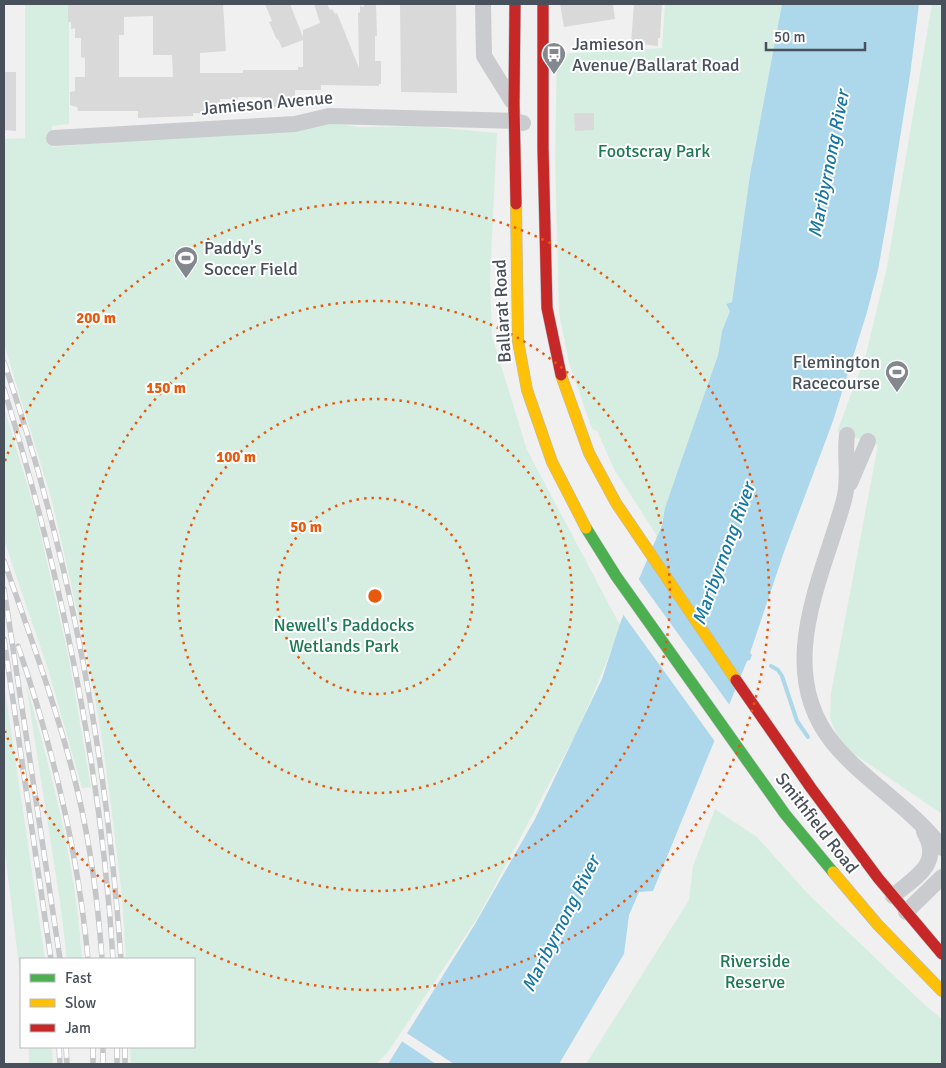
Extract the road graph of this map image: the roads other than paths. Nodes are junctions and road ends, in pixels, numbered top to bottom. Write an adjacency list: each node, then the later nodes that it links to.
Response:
1 (483, 4): 4 (street)
2 (514, 4): 4 (highway, Ballarat Road)
3 (543, 4): 5 (highway)
4 (514, 113): 5 (street, Jamieson Avenue); 6 (street, Jamieson Avenue); 10 (highway, Ballarat Road)
5 (543, 128): 14 (highway, Smithfield Road)
6 (54, 138)
7 (847, 435): 9 (street)
8 (868, 441): 9 (street)
9 (844, 500): 11 (street)
10 (679, 664): 14 (highway, Smithfield Road)
11 (913, 819): 12 (street); 14 (street)
12 (942, 848)
13 (942, 878): 15 (street)
14 (885, 912): 15 (highway, Smithfield Road); 15 (highway); 17 (highway, Smithfield Road)
15 (906, 912): 16 (highway, Smithfield Road)
16 (942, 954)
17 (942, 991)

